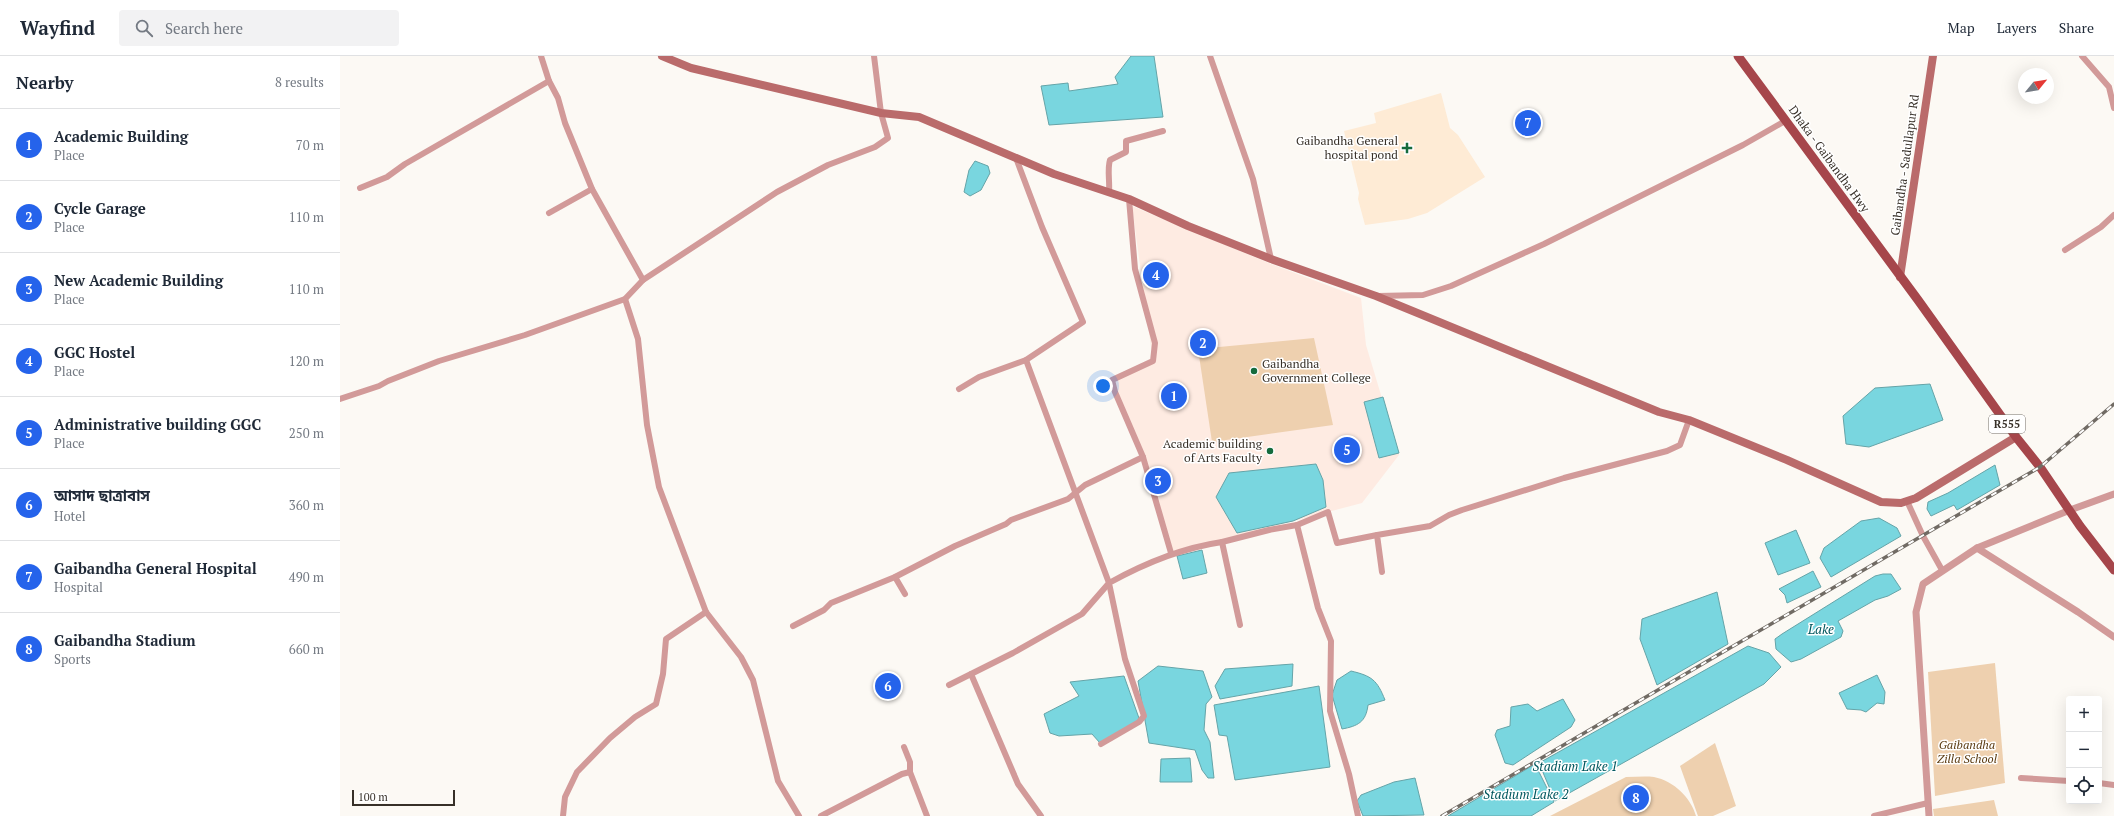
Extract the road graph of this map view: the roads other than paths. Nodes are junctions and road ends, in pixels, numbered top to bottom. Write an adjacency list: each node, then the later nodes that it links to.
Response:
1 (541, 56): 9 (street)
2 (662, 56): 12 (main road)
3 (874, 56): 12 (street)
4 (1211, 56): 23 (street)
5 (1738, 56): 13 (main road, Dhaka - Gaibandha Hwy / R555)
6 (1933, 56): 24 (main road, Gaibandha - Sadullapur Rd)
7 (2082, 56): 10 (street)
8 (2114, 81): 10 (street)
9 (549, 82): 16 (street); 17 (street)
10 (2109, 87): 11 (street)
11 (2114, 108)
12 (881, 113): 15 (main road); 25 (street)
13 (1785, 121): 24 (main road, Dhaka - Gaibandha Hwy / R555); 26 (street)
14 (1163, 131): 18 (street)
15 (1016, 158): 18 (main road); 28 (street)
16 (360, 188)
17 (592, 189): 20 (street); 25 (street)
18 (1109, 192): 19 (main road)
19 (1129, 199): 23 (main road); 33 (street)
20 (549, 213)
21 (2114, 215): 22 (street)
22 (2065, 250)
23 (1271, 259): 26 (main road)
24 (1900, 277): 32 (main road, R555)
25 (643, 280): 27 (street)
26 (1376, 296): 31 (main road)
27 (626, 299): 30 (street); 49 (street)
28 (1026, 360): 29 (street); 34 (street)
29 (959, 389)
30 (340, 399)
31 (1689, 420): 36 (main road); 39 (street)
32 (2016, 437): 36 (main road); 37 (main road, R555)
33 (1143, 458): 34 (street); 42 (street)
34 (1077, 492): 46 (street); 47 (street)
35 (2114, 494): 37 (street)
36 (1907, 501): 43 (street)
37 (2070, 510): 41 (street); 44 (main road, R555)
38 (1297, 525): 39 (street); 40 (street); 68 (street)
39 (1377, 535): 45 (street)
40 (1222, 542): 42 (street); 50 (street)
41 (1977, 548): 43 (street); 52 (street)
42 (1171, 553): 47 (street)
43 (1942, 570): 62 (street)
44 (2114, 570)
45 (1382, 572)
46 (895, 577): 48 (street); 51 (street)
47 (1109, 583): 53 (street); 55 (street)
48 (905, 594)
49 (706, 612): 63 (street); 64 (street)
50 (1240, 625)
51 (793, 626)
52 (2114, 637)
53 (971, 674): 54 (street); 67 (street)
54 (949, 685)
55 (1101, 744)
56 (904, 747): 57 (street)
57 (910, 772): 65 (street); 66 (street)
58 (2021, 778): 59 (street)
59 (2066, 781)
60 (2102, 783): 61 (street)
61 (2114, 785)
62 (1928, 803): 69 (street); 70 (street)
63 (563, 816)
64 (799, 816)
65 (821, 816)
66 (927, 816)
67 (1041, 816)
68 (1358, 816)
69 (1874, 816)
70 (1929, 816)

